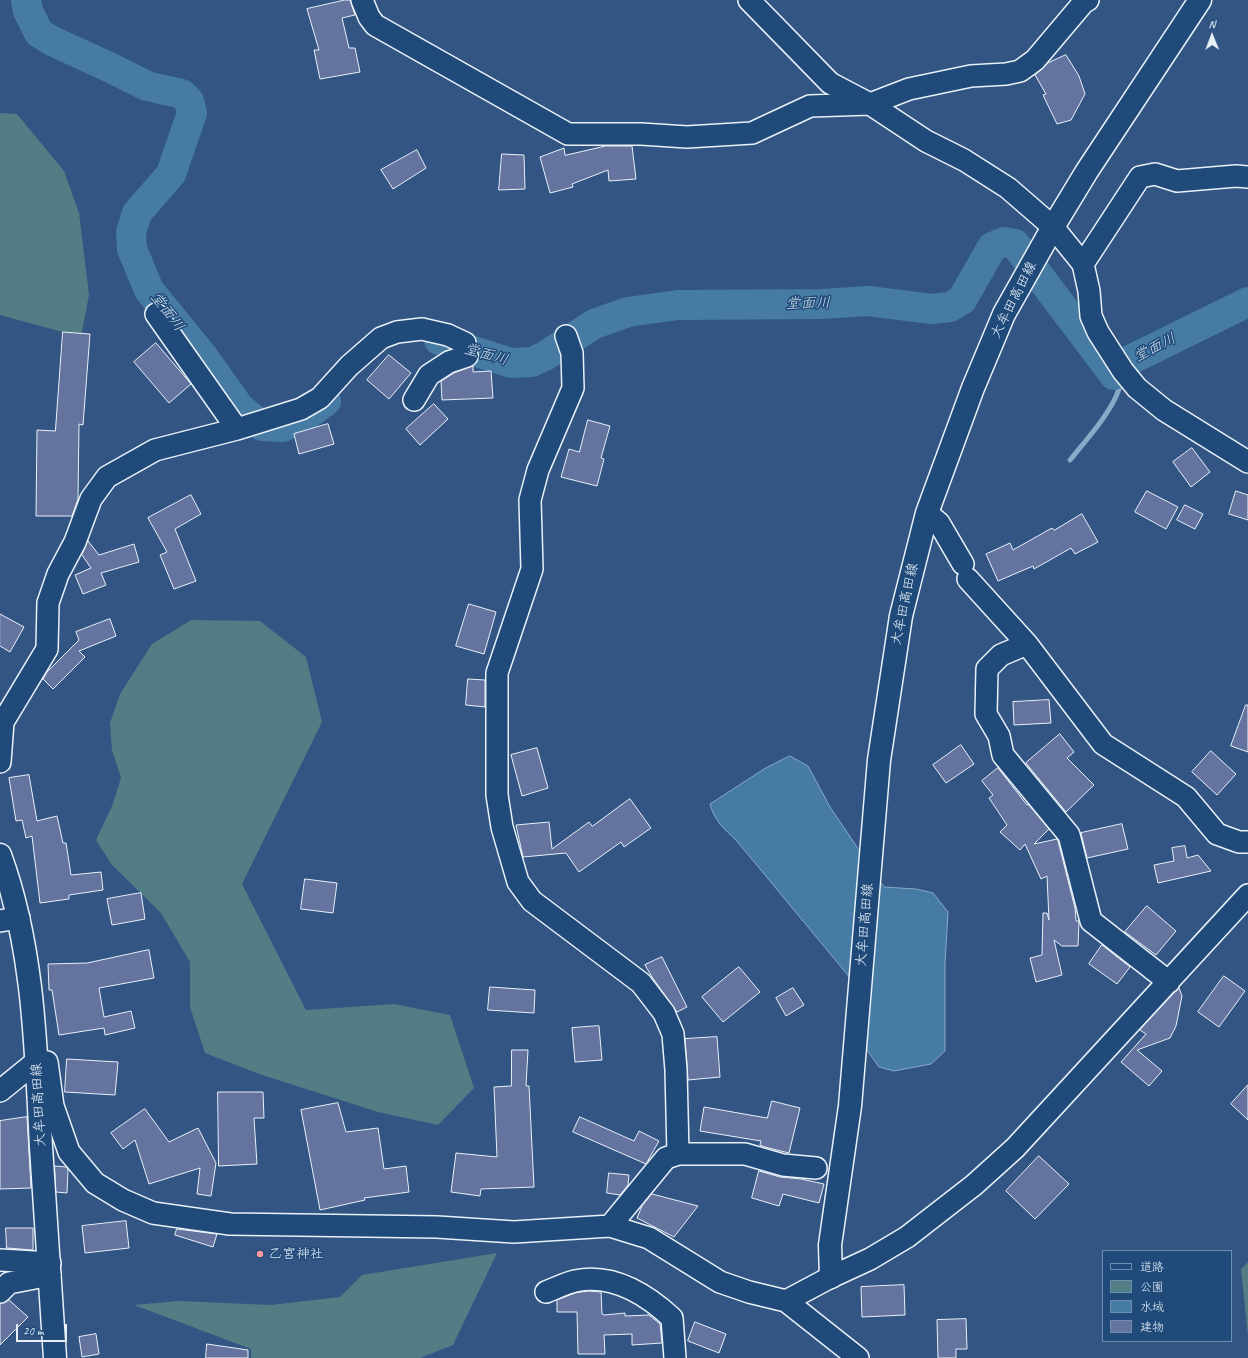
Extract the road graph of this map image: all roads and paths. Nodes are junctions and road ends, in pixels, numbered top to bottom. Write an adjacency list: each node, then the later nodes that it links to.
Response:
1 (362, 0): 5 (street)
2 (748, 0): 5 (street)
3 (1088, 0): 5 (street)
4 (1200, 0): 7 (main road, 大牟田高田線)
5 (870, 104): 7 (street)
6 (1248, 177): 8 (street)
7 (1053, 227): 8 (street); 14 (main road, 大牟田高田線)
8 (1083, 264): 13 (street)
9 (156, 314): 12 (street)
10 (566, 336): 24 (street)
11 (414, 400): 12 (street)
12 (237, 429): 16 (street)
13 (1248, 462)
14 (927, 513): 15 (street); 29 (main road, 大牟田高田線)
15 (1027, 644): 17 (street); 21 (street)
16 (0, 762)
17 (1248, 842)
18 (0, 855): 20 (main road, 大牟田高田線)
19 (1248, 895): 21 (street)
20 (9, 920): 22 (main road, 大牟田高田線)
21 (1169, 982): 29 (street)
22 (37, 1061): 23 (street); 26 (street); 28 (main road, 大牟田高田線)
23 (0, 1091)
24 (678, 1154): 25 (street); 26 (street)
25 (816, 1168)
26 (610, 1226): 32 (street)
27 (0, 1260): 28 (street)
28 (50, 1269): 30 (street); 33 (main road, 大牟田高田線)
29 (831, 1277): 32 (street)
30 (0, 1292)
31 (546, 1292): 34 (street)
32 (786, 1301): 35 (street)
33 (54, 1358)
34 (674, 1358)
35 (858, 1358)

